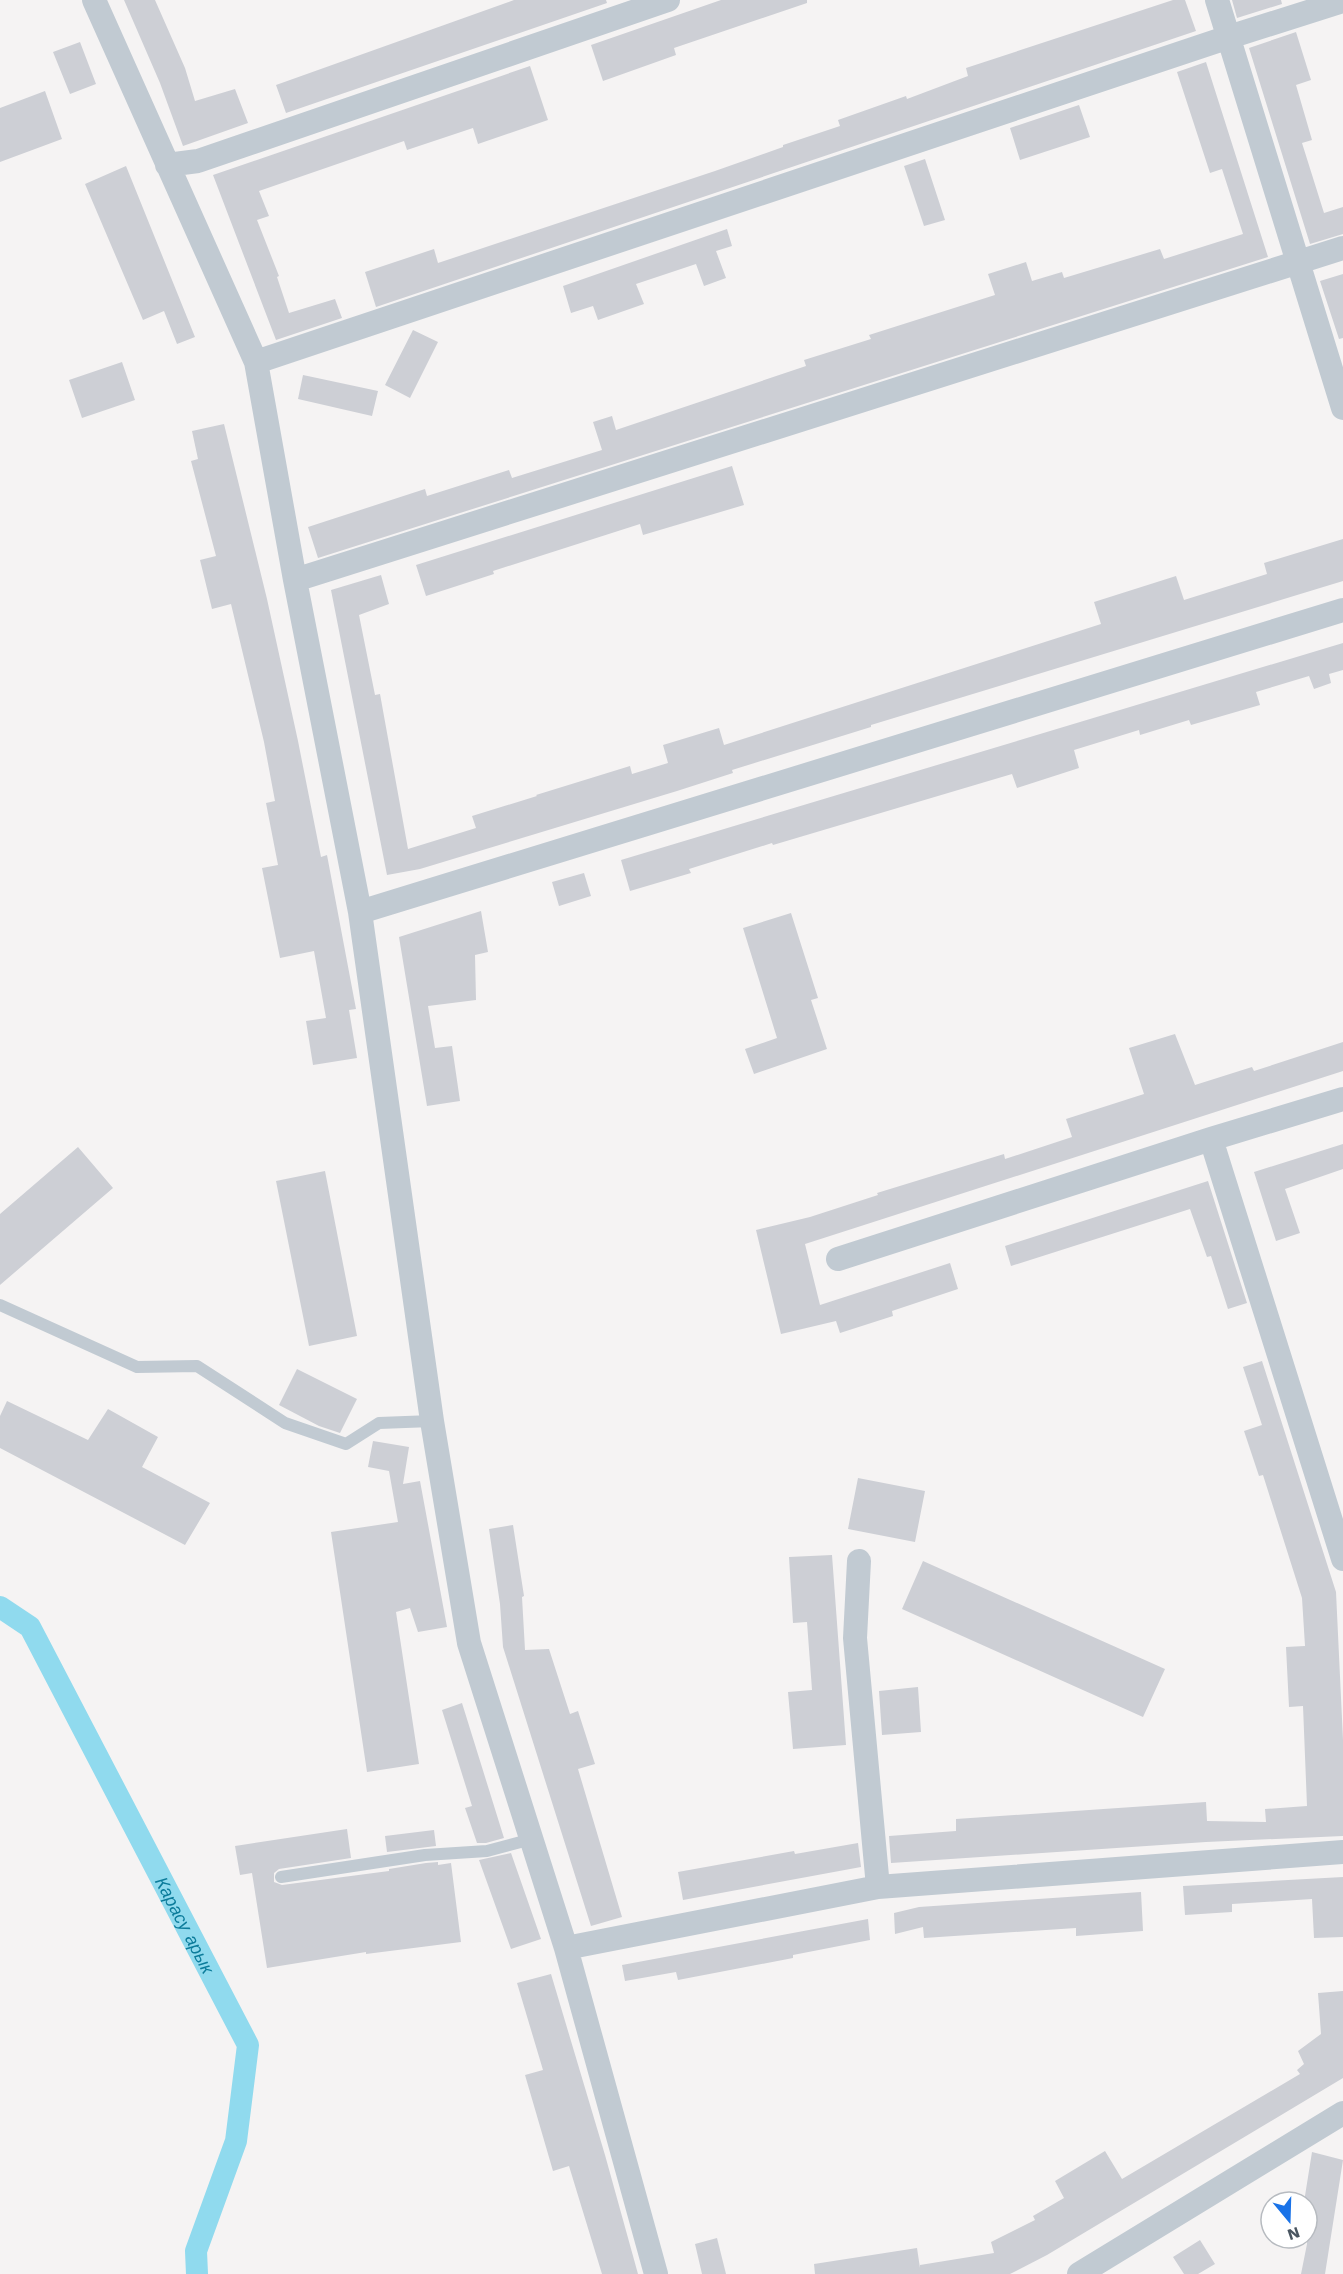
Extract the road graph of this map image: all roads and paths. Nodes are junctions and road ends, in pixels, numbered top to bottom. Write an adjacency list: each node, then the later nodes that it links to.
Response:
1 (94, 0): 6 (street)
2 (668, 0): 6 (street)
3 (1217, 0): 5 (street)
4 (1343, 1): 5 (street)
5 (1229, 37): 8 (street); 9 (street)
6 (167, 165): 9 (street)
7 (1343, 248): 8 (street)
8 (1298, 262): 10 (street); 11 (street)
9 (256, 362): 11 (street)
10 (1343, 408)
11 (295, 580): 13 (street)
12 (1343, 610): 13 (street)
13 (360, 912): 18 (street)
14 (1343, 1099): 15 (street)
15 (1211, 1139): 16 (street); 19 (street)
16 (838, 1259)
17 (0, 1305): 18 (lane)
18 (432, 1421): 21 (street)
19 (1343, 1559)
20 (859, 1560): 24 (street)
21 (532, 1839): 23 (lane); 25 (street)
22 (1343, 1852): 24 (street)
23 (281, 1877)
24 (878, 1887): 25 (street)
25 (566, 1948): 27 (street)
26 (1343, 2113): 28 (street)
27 (656, 2274)
28 (1079, 2274)

